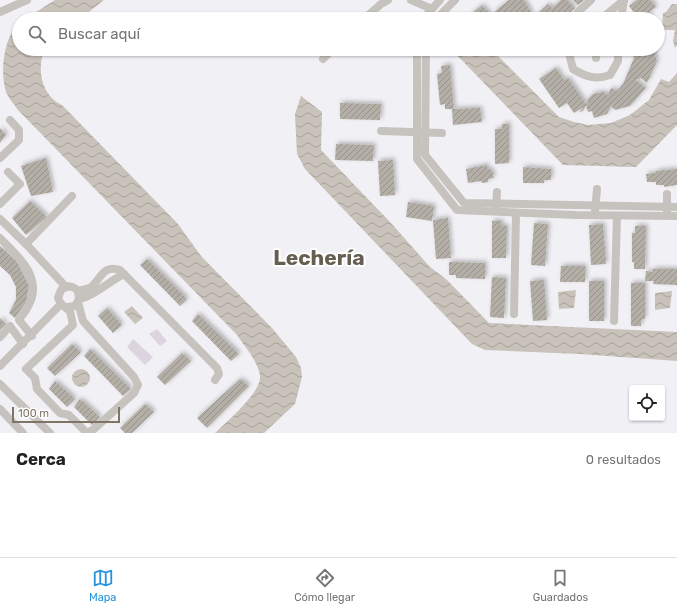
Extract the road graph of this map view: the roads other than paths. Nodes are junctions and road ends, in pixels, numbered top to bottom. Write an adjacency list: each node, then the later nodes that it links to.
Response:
1 (27, 0): 9 (street)
2 (388, 0): 10 (street)
3 (411, 0): 8 (street)
4 (440, 0): 8 (street)
5 (455, 0): 12 (street)
6 (591, 0): 13 (street)
7 (624, 0): 14 (street); 15 (street)
8 (432, 9): 11 (street)
9 (0, 12)
10 (372, 12)
11 (429, 12)
12 (443, 12)
13 (578, 12)
14 (609, 12)
15 (622, 12)
16 (326, 56): 21 (street)
17 (417, 56): 24 (street)
18 (426, 56): 24 (street)
19 (570, 56): 20 (street)
20 (618, 56)
21 (323, 59)
22 (10, 120): 26 (street)
23 (381, 131): 24 (street)
24 (421, 133): 25 (street); 34 (street)
25 (442, 133)
26 (0, 158)
27 (8, 172): 32 (street)
28 (597, 189): 36 (street)
29 (497, 192): 34 (street)
30 (667, 194): 37 (street)
31 (72, 196): 43 (street)
32 (0, 204)
33 (677, 207): 37 (street)
34 (496, 208): 35 (street); 38 (street)
35 (566, 210): 36 (street); 38 (street)
36 (595, 211): 37 (street); 39 (street)
37 (667, 212): 39 (street); 40 (street)
38 (516, 213): 48 (street)
39 (617, 216): 49 (street)
40 (677, 216)
41 (0, 219): 43 (street)
42 (0, 238): 50 (street)
43 (26, 244): 45 (street)
44 (124, 274): 46 (street); 46 (street); 54 (street)
45 (66, 287): 46 (street); 47 (street)
46 (79, 298): 47 (street); 47 (street)
47 (64, 306): 50 (street)
48 (514, 314)
49 (614, 321)
50 (32, 336): 52 (street)
51 (0, 337): 52 (street)
52 (23, 344): 53 (street)
53 (0, 366)
54 (215, 380)
55 (0, 384): 58 (street)
56 (0, 409): 57 (street)
57 (23, 433)
58 (50, 433)

